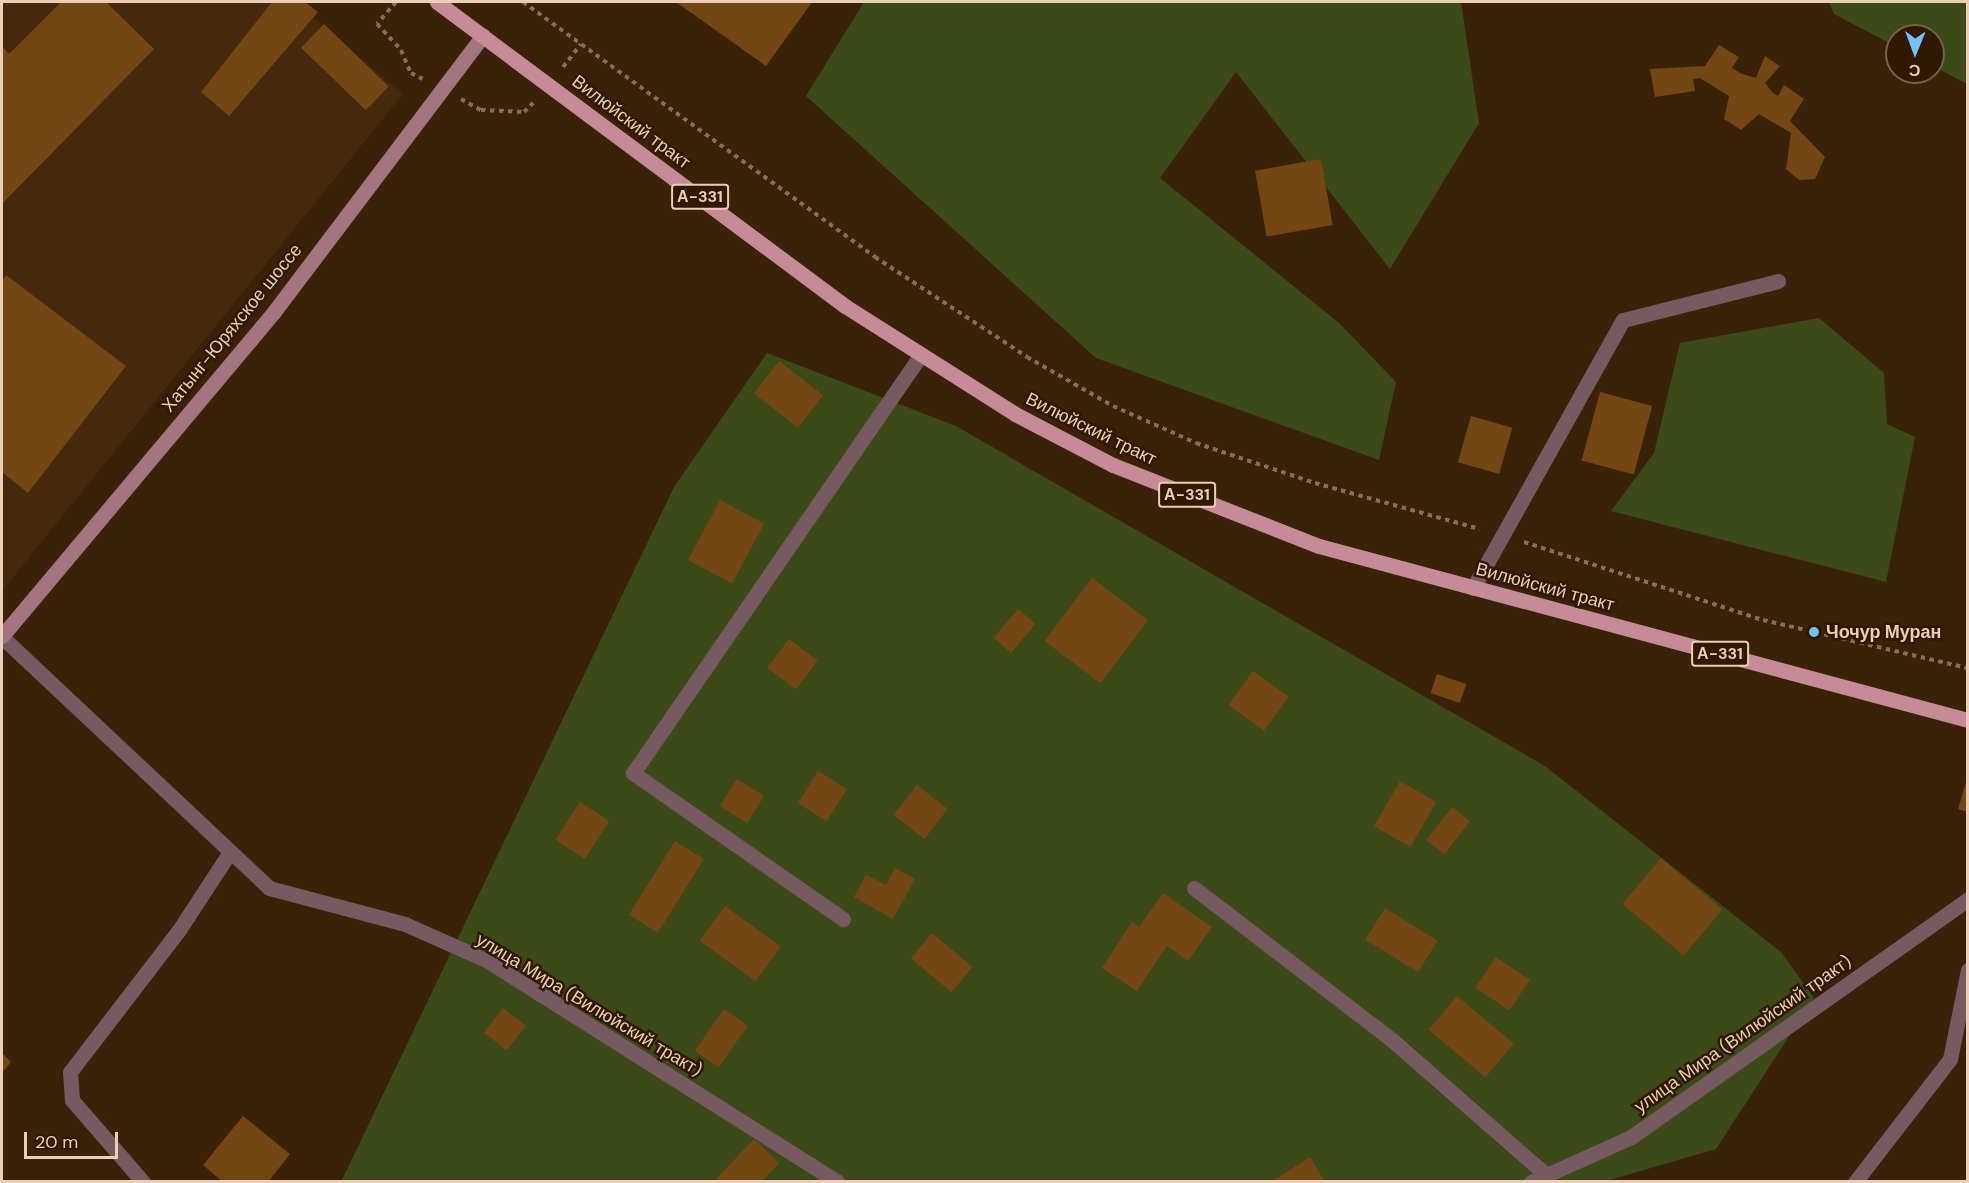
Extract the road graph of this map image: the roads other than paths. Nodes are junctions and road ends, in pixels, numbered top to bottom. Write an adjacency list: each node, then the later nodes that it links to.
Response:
1 (437, 2): 2 (main road, Вилюйский тракт / А-331)
2 (483, 35): 4 (main road, Вилюйский тракт / А-331); 6 (main road, Хатынг-Юряхское шоссе)
3 (1778, 281): 5 (street)
4 (920, 356): 5 (main road, Вилюйский тракт / А-331); 11 (street)
5 (1473, 588): 7 (main road, Вилюйский тракт / А-331)
6 (2, 636): 8 (street)
7 (1968, 720)
8 (228, 855): 14 (street); 15 (street, улица Мира (Вилюйский тракт))
9 (1194, 888): 13 (street)
10 (1968, 899): 13 (street, улица Мира (Вилюйский тракт))
11 (843, 919)
12 (1968, 970): 16 (street)
13 (1538, 1178)
14 (143, 1182)
15 (837, 1182)
16 (1855, 1182)

